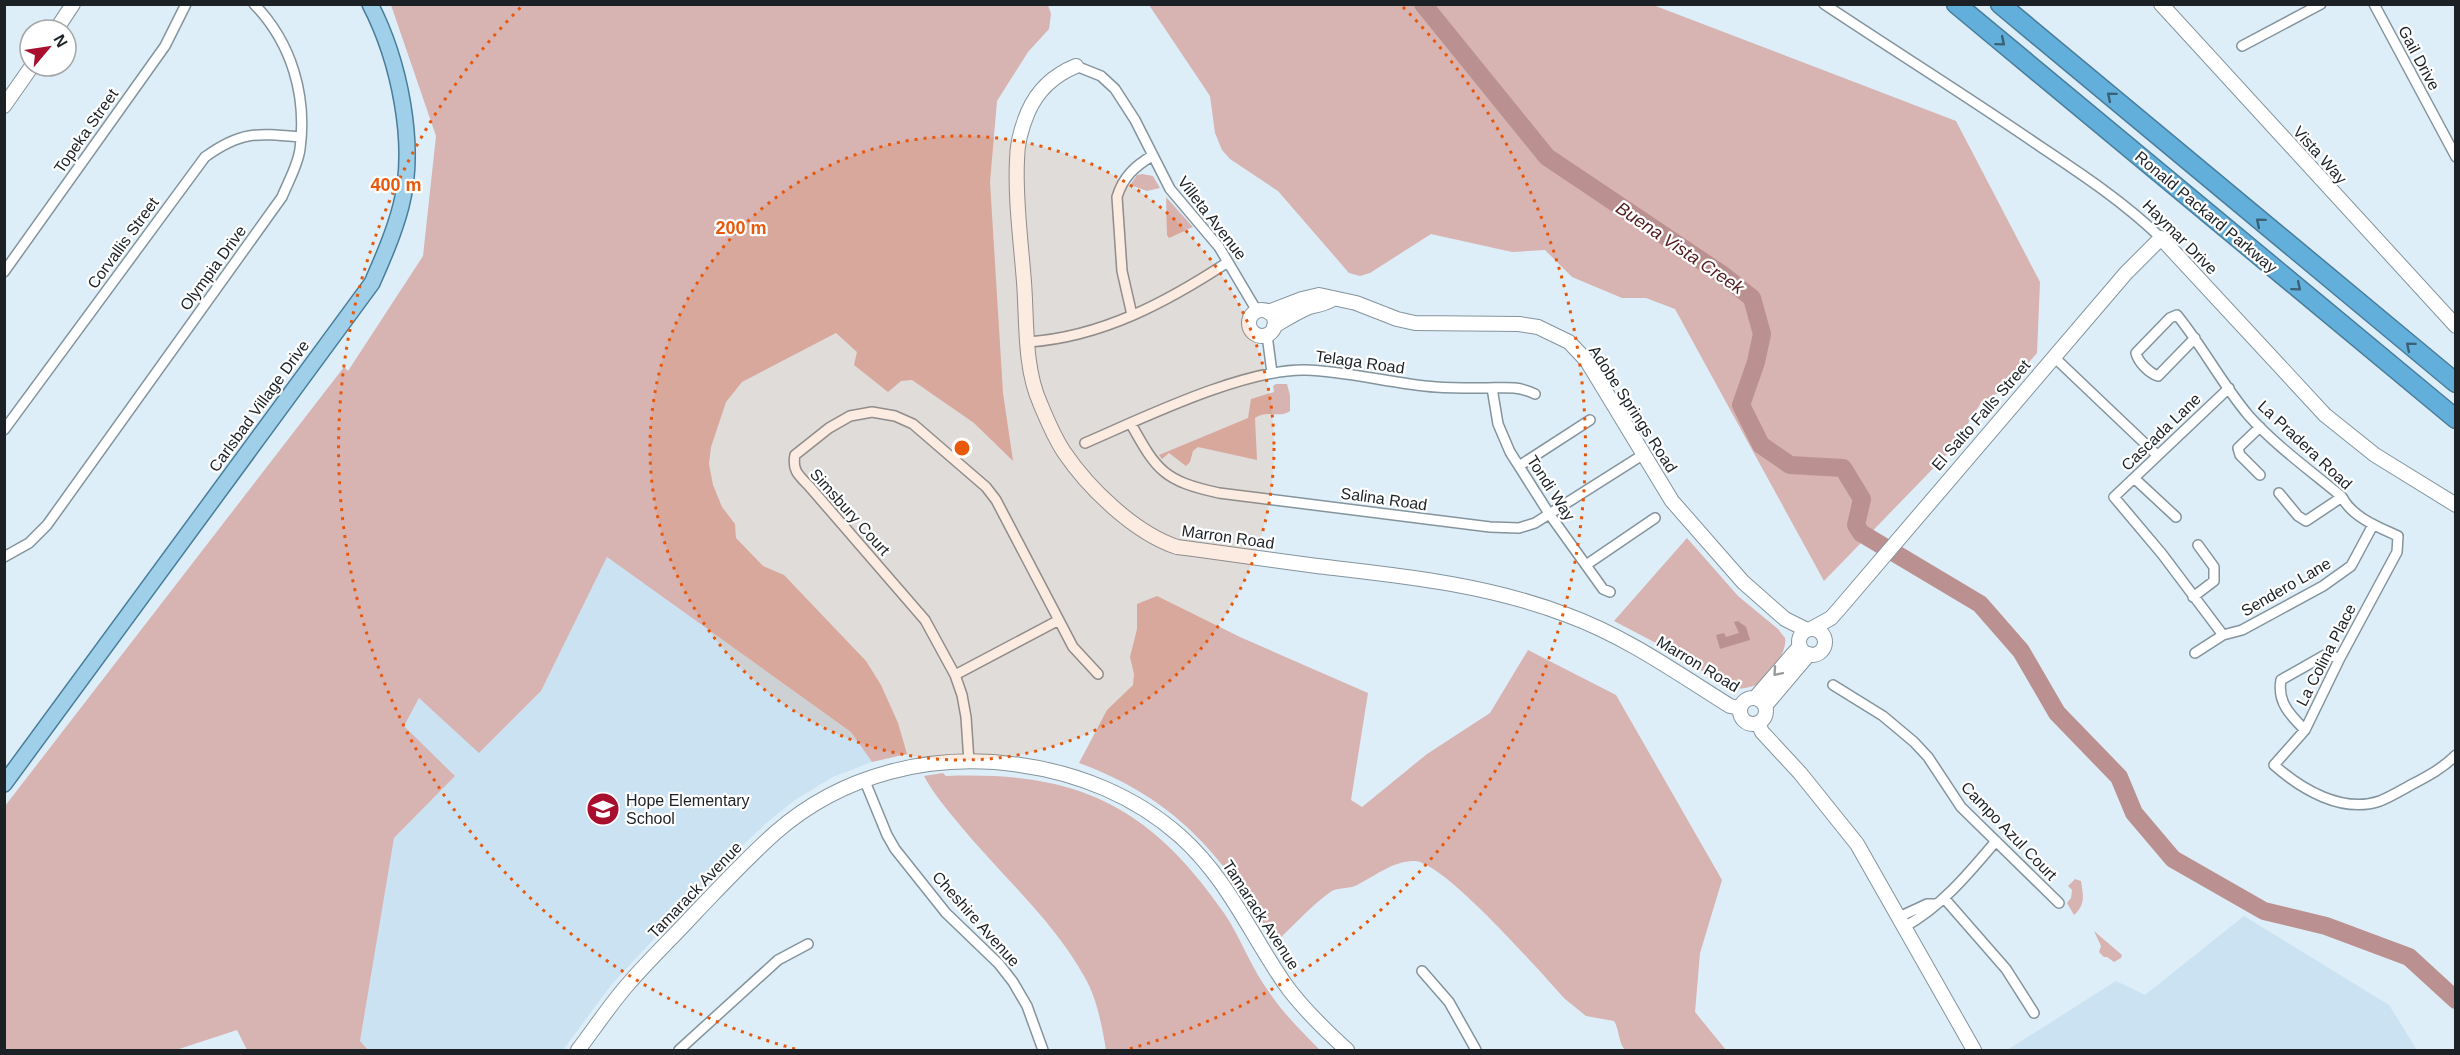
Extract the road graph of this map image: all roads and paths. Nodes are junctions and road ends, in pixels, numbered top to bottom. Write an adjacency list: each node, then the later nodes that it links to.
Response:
1 (73, 4): 11 (street)
2 (186, 4): 21 (street, Topeka Street)
3 (254, 4): 16 (street, Olympia Drive)
4 (370, 4): 76 (main road, Carlsbad Village Drive)
5 (1824, 4): 19 (street, Haymar Drive)
6 (1956, 4): 35 (highway, Ronald Packard Parkway, one-way to 35)
7 (2000, 4): 31 (highway, Ronald Packard Parkway, one-way to 7)
8 (2161, 4): 25 (street, Vista Way)
9 (2321, 4): 12 (street)
10 (2374, 4): 18 (street, Gail Drive)
11 (64, 18)
12 (2242, 46)
13 (1076, 66): 17 (street, Villeta Avenue); 28 (street, Marron Road)
14 (24, 78): 15 (street)
15 (4, 106)
16 (300, 137): 39 (street, Corvallis Street); 55 (street, Olympia Drive)
17 (1152, 156): 20 (street, Villeta Avenue); 24 (street)
18 (2456, 157)
19 (2161, 238): 29 (street, El Salto Falls Street); 48 (street, Haymar Drive)
20 (1228, 262): 23 (street, Villeta Avenue); 24 (street)
21 (4, 272)
22 (1333, 299): 23 (street, Adobe Springs Road); 26 (street); 41 (street, Adobe Springs Road)
23 (1262, 312): 26 (street); 26 (street)
24 (1132, 315): 28 (street)
25 (2456, 326)
26 (1270, 331): 30 (street)
27 (2195, 338): 27 (street, La Pradera Road); 33 (street, La Pradera Road)
28 (1028, 342): 70 (street, Marron Road)
29 (2054, 357): 42 (street); 59 (street, El Salto Falls Street)
30 (1272, 372): 32 (street, Telaga Road); 37 (street, Telaga Road)
31 (2456, 383)
32 (1492, 388): 34 (street, Telaga Road); 43 (street, Tondi Way)
33 (2229, 388): 38 (street, La Pradera Road); 42 (street, Cascada Lane)
34 (1534, 394)
35 (2456, 419)
36 (1590, 420): 43 (street)
37 (1131, 424): 40 (street, Telaga Road); 49 (street, Salina Road)
38 (2260, 427): 44 (street); 47 (street, La Pradera Road)
39 (4, 430)
40 (1085, 443)
41 (1644, 454): 49 (street, Salina Road); 63 (street, Adobe Springs Road)
42 (2157, 455): 45 (street, Cascada Lane)
43 (1519, 466): 49 (street, Tondi Way)
44 (2260, 475)
45 (2134, 478): 50 (street); 58 (street, Cascada Lane)
46 (2279, 493): 47 (street)
47 (2342, 497): 52 (street, La Pradera Road)
48 (2456, 505)
49 (1550, 515): 56 (street, Tondi Way)
50 (2176, 517)
51 (1655, 518): 56 (street)
52 (2373, 525): 54 (street, La Pradera Road); 61 (street, Sendero Lane)
53 (2198, 545): 58 (street)
54 (2397, 552): 65 (street, La Colina Place)
55 (4, 556)
56 (1586, 565): 57 (street, Tondi Way)
57 (1610, 592)
58 (2193, 597): 61 (street)
59 (1835, 613): 62 (street, El Salto Falls Street); 63 (street, El Salto Falls Street)
60 (1059, 620): 66 (street, Simsbury Court); 67 (street); 67 (street, Simsbury Court)
61 (2223, 635): 64 (street, Sendero Lane)
62 (1824, 638): 63 (street); 63 (street)
63 (1805, 640): 69 (street, El Salto Falls Street)
64 (2195, 653)
65 (2340, 658): 72 (street, La Colina Place); 72 (street)
66 (1098, 674)
67 (955, 675): 74 (street, Simsbury Court)
68 (1833, 685): 77 (street, Campo Azul Court)
69 (1760, 702): 70 (street); 71 (street)
70 (1740, 708): 71 (street)
71 (1758, 723): 80 (street)
72 (2305, 730): 73 (street, La Colina Place)
73 (2456, 755)
74 (969, 762): 75 (street, Tamarack Avenue); 87 (street, Tamarack Avenue)
75 (864, 779): 84 (street, Tamarack Avenue); 86 (street, Cheshire Avenue)
76 (4, 784)
77 (1996, 841): 78 (street); 79 (street, Campo Azul Court)
78 (1944, 898): 80 (street); 83 (street)
79 (2059, 903)
80 (1902, 922): 89 (street)
81 (808, 944): 85 (street)
82 (1422, 971): 88 (street)
83 (2034, 1013)
84 (578, 1050)
85 (679, 1050)
86 (1043, 1050)
87 (1347, 1050)
88 (1476, 1050)
89 (1974, 1050)

